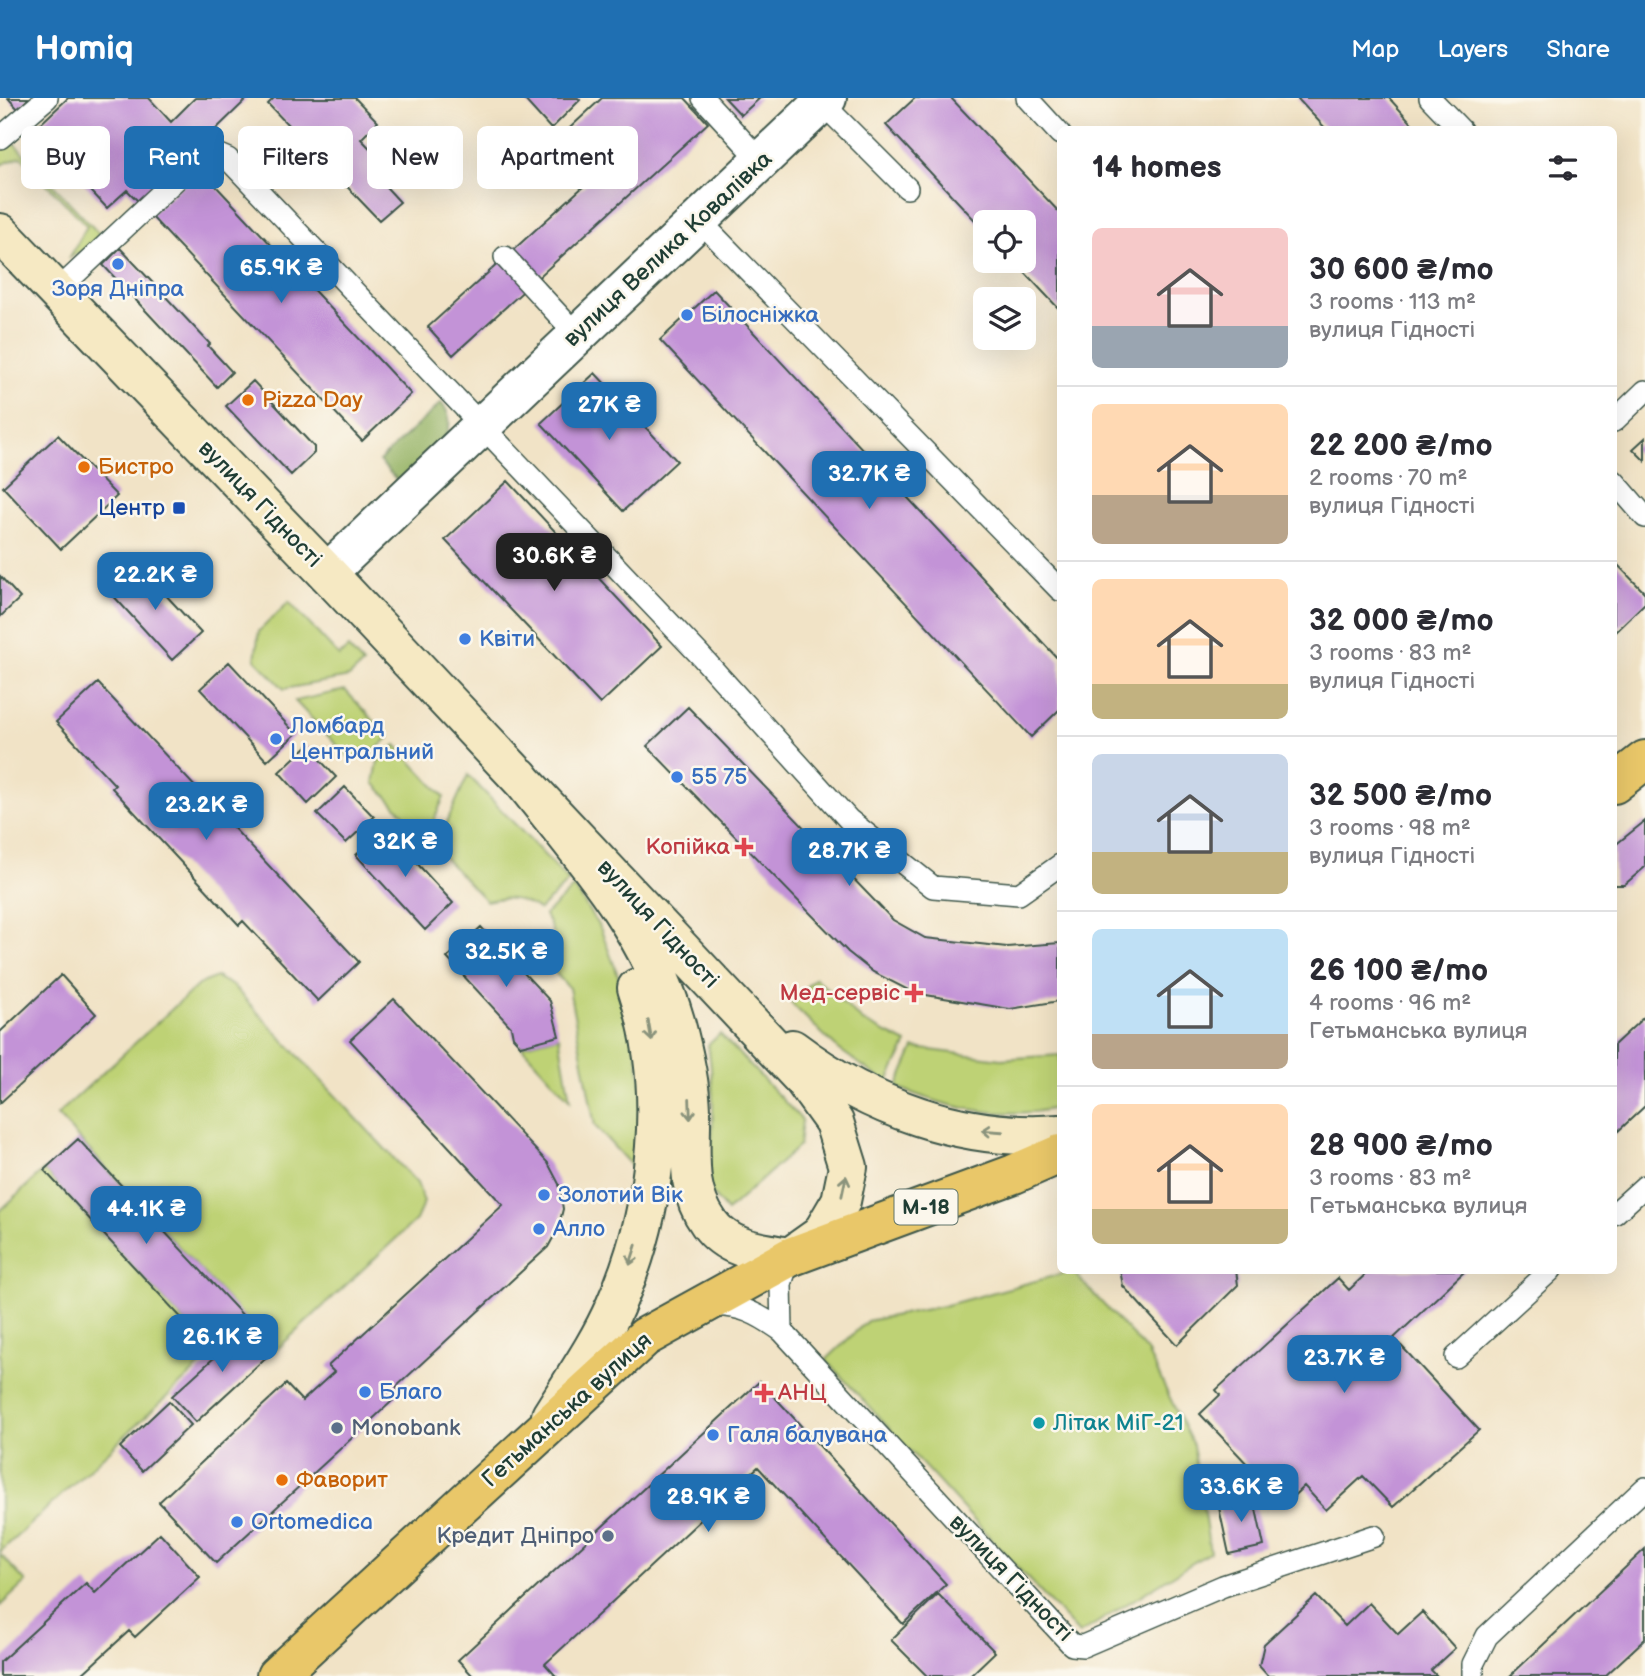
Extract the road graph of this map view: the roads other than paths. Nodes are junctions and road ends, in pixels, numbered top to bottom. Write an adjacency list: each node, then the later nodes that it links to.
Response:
1 (47, 98): 8 (lane)
2 (703, 98): 9 (lane)
3 (1027, 98): 7 (lane)
4 (1430, 98): 6 (lane)
5 (824, 101): 9 (street, вулиця Велика Ковалівка); 10 (lane)
6 (1457, 126)
7 (1057, 131)
8 (0, 138)
9 (761, 161): 11 (street, вулиця Велика Ковалівка)
10 (908, 188)
11 (699, 220): 15 (street, вулиця Велика Ковалівка); 22 (lane)
12 (0, 233): 14 (main road, вулиця Гідності)
13 (505, 257): 15 (lane)
14 (56, 292): 18 (lane); 21 (main road, вулиця Гідності)
15 (577, 335): 18 (street, вулиця Велика Ковалівка)
16 (1645, 391): 17 (lane)
17 (1617, 418)
18 (481, 426): 21 (street, вулиця Велика Ковалівка); 26 (lane)
19 (1617, 484): 20 (lane)
20 (1645, 517)
21 (327, 573): 24 (main road, вулиця Гідності)
22 (1057, 587)
23 (1645, 760): 25 (highway)
24 (519, 776): 27 (main road, вулиця Гідності); 32 (main road, вулиця Гідності, one-way to 32); 37 (main road, вулиця Гідності, one-way to 37)
25 (1617, 782)
26 (1057, 867)
27 (739, 1010): 28 (main road, вулиця Гідності, one-way to 27); 32 (main road, вулиця Гідності, one-way to 27)
28 (1057, 1134)
29 (1057, 1155): 32 (highway, Гетьманська вулиця / М-18)
30 (1645, 1186): 31 (lane)
31 (1617, 1211)
32 (790, 1257): 34 (highway, Гетьманська вулиця / М-18); 35 (lane)
33 (1547, 1274): 36 (lane)
34 (695, 1307): 35 (lane); 37 (highway, Гетьманська вулиця / М-18)
35 (782, 1331): 39 (lane, вулиця Гідності)
36 (1456, 1357)
37 (540, 1433): 40 (highway, Гетьманська вулиця / М-18)
38 (1645, 1488): 41 (lane)
39 (1374, 1536)
40 (276, 1676)
41 (1473, 1676)

